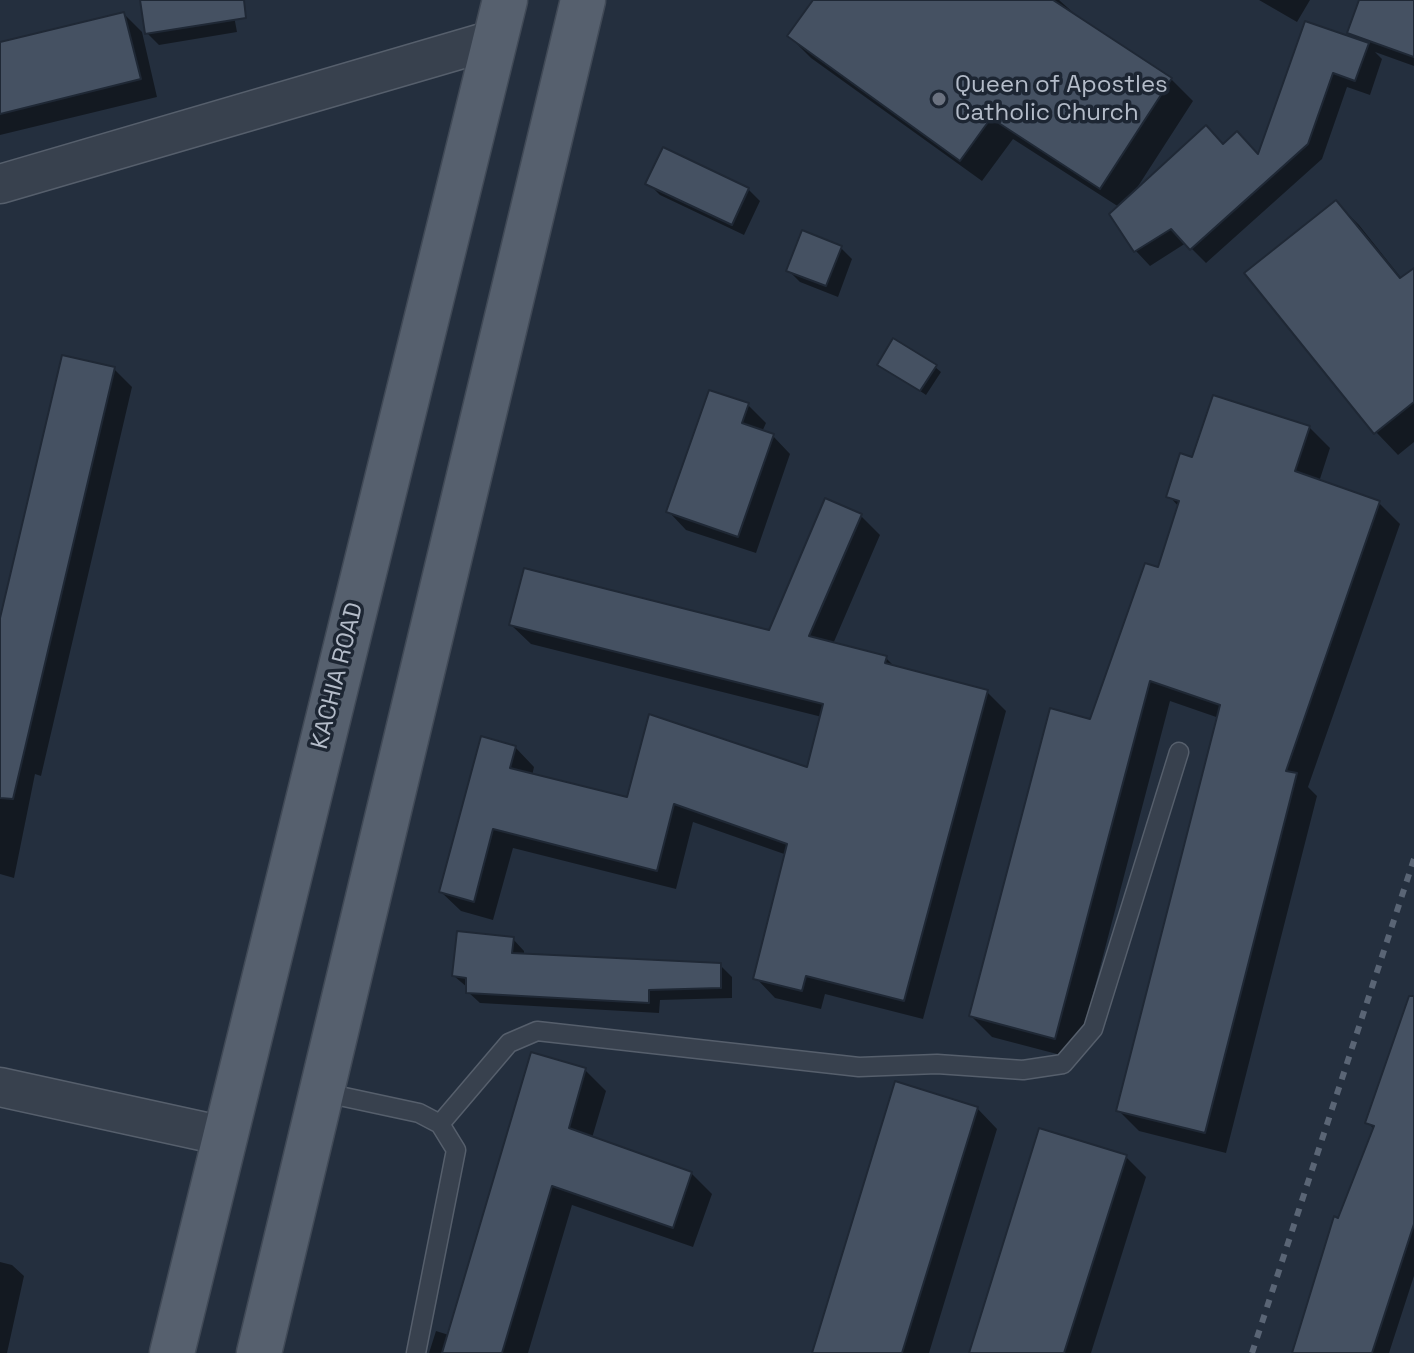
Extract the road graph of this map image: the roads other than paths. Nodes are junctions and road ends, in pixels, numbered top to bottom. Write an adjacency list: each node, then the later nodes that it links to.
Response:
1 (583, 0): 6 (main road)
2 (501, 19): 3 (street); 8 (main road, KACHIA ROAD)
3 (0, 184)
4 (1179, 752): 7 (lane)
5 (0, 1087): 8 (street)
6 (321, 1092): 7 (lane); 10 (main road)
7 (440, 1124): 11 (lane)
8 (224, 1136): 9 (main road, KACHIA ROAD)
9 (172, 1353)
10 (259, 1353)
11 (416, 1353)

